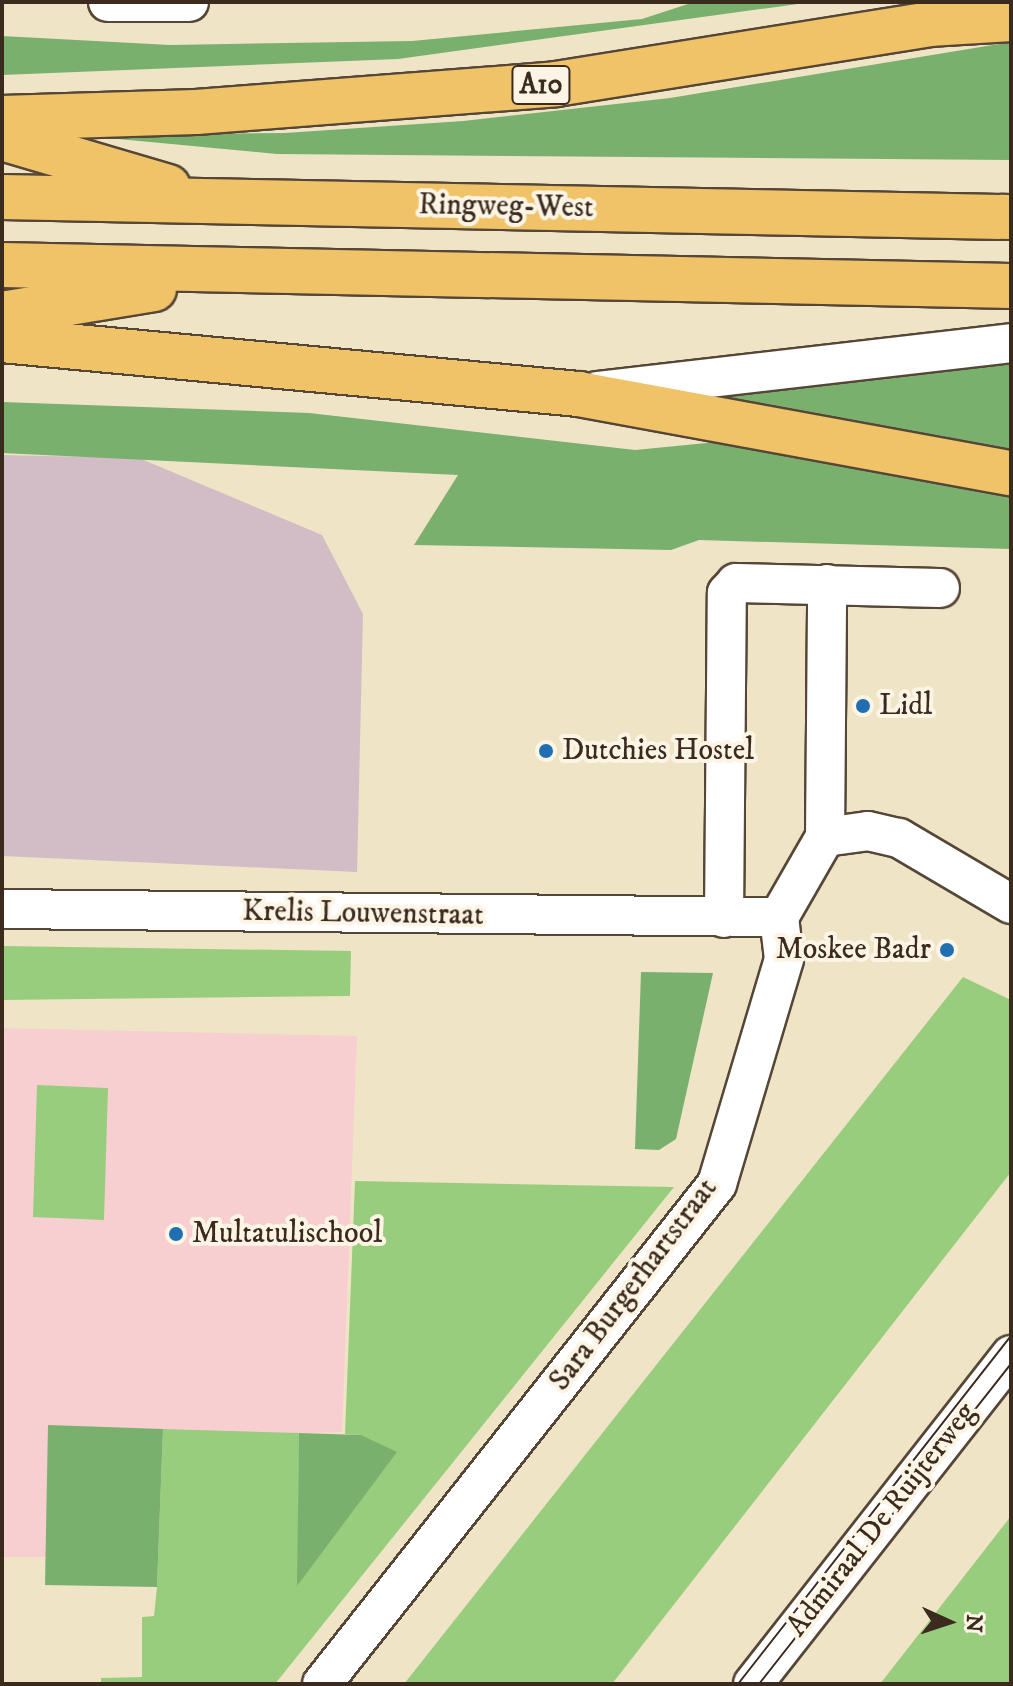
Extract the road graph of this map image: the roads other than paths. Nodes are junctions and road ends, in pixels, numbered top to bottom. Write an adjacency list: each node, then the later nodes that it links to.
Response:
1 (108, 2): 2 (street)
2 (189, 2)
3 (1011, 19): 4 (highway, A10)
4 (2, 118)
5 (2, 138): 7 (highway)
6 (2, 197): 7 (highway, Ringweg-West)
7 (217, 202): 8 (highway, Ringweg-West)
8 (1011, 217)
9 (2, 265): 10 (highway)
10 (259, 272): 11 (highway); 12 (highway)
11 (1011, 286)
12 (2, 314)
13 (2, 340): 15 (highway)
14 (1011, 343): 17 (street)
15 (92, 352): 16 (highway); 17 (highway)
16 (2, 358)
17 (579, 394): 18 (highway)
18 (1011, 473)
19 (827, 584): 20 (street); 21 (street); 25 (street)
20 (940, 588)
21 (825, 837): 22 (street); 24 (street)
22 (1011, 904)
23 (2, 909): 25 (street, Krelis Louwenstraat)
24 (779, 917): 25 (street); 27 (street, Sara Burgerhartstraat)
25 (724, 918)
26 (1011, 1355): 28 (street, Admiraal De Ruijterweg)
27 (322, 1684)
28 (753, 1684)

